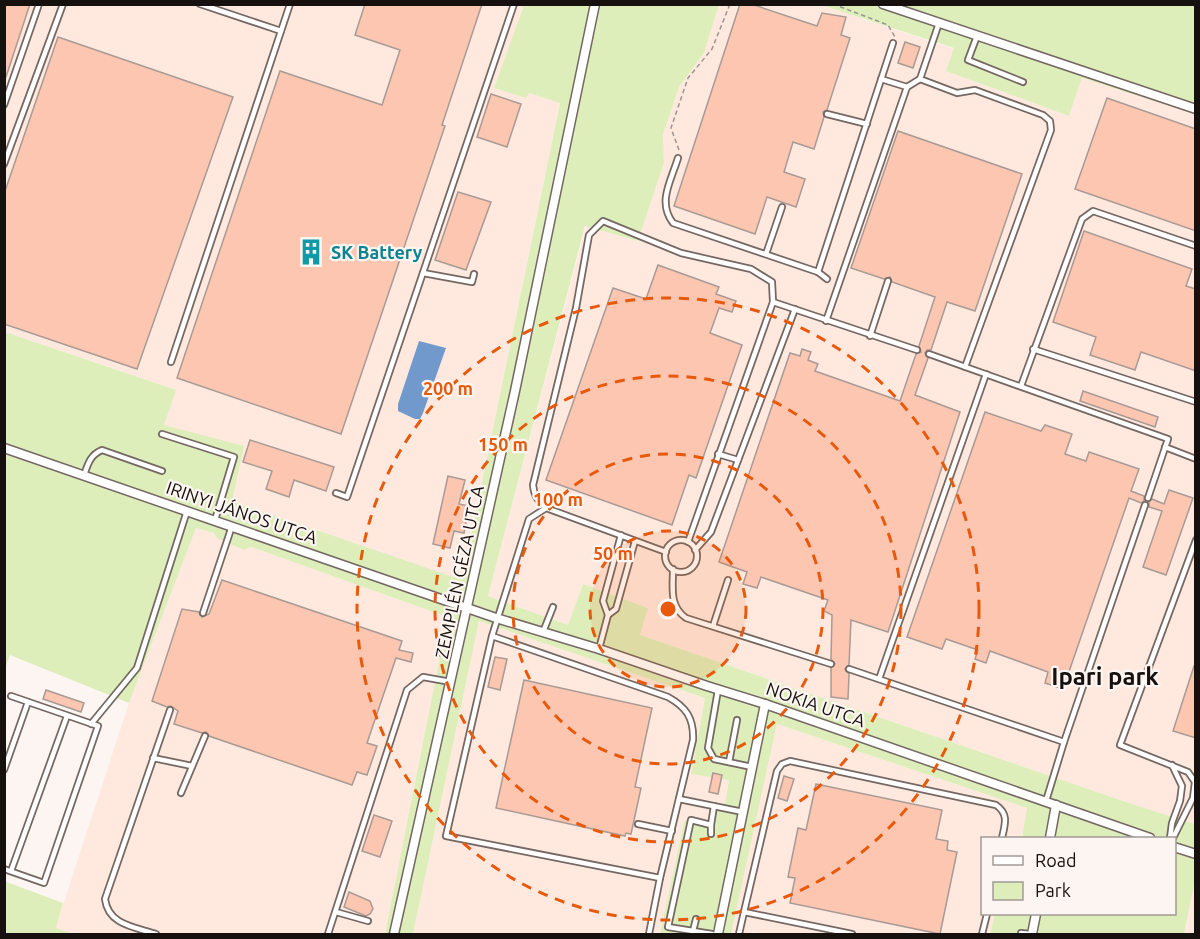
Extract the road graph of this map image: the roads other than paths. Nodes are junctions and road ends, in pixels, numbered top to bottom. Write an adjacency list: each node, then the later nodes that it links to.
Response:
1 (39, 4): 16 (lane)
2 (63, 4): 21 (lane)
3 (200, 4): 9 (lane)
4 (290, 4): 9 (lane)
5 (514, 4): 26 (lane)
6 (595, 4): 66 (street, ZEMPLÉN GÉZA UTCA)
7 (884, 4): 8 (street)
8 (939, 23): 10 (street); 13 (lane)
9 (281, 30): 37 (lane)
10 (977, 36): 14 (lane); 17 (street)
11 (892, 44): 12 (lane)
12 (881, 79): 15 (lane); 19 (lane)
13 (920, 79): 15 (lane); 38 (lane)
14 (1023, 82)
15 (906, 87): 32 (lane)
16 (4, 105)
17 (1196, 110)
18 (827, 114): 19 (lane)
19 (867, 124): 25 (lane)
20 (678, 158): 24 (lane)
21 (4, 164)
22 (782, 207): 24 (lane)
23 (1196, 246): 34 (lane)
24 (766, 254): 25 (lane)
25 (818, 272): 28 (lane)
26 (423, 273): 27 (lane); 50 (lane)
27 (474, 273)
28 (827, 279)
29 (888, 281): 33 (lane)
30 (773, 302): 31 (lane); 45 (lane); 53 (lane)
31 (795, 309): 32 (lane); 47 (lane)
32 (826, 321): 33 (lane)
33 (870, 336): 35 (lane)
34 (1034, 349): 40 (lane); 41 (lane)
35 (917, 350)
36 (929, 354): 38 (lane)
37 (171, 362)
38 (965, 367): 39 (lane)
39 (986, 374): 40 (lane); 76 (lane)
40 (1021, 386): 43 (lane)
41 (1196, 402)
42 (162, 434): 55 (lane)
43 (1165, 447): 46 (lane); 51 (lane)
44 (4, 448): 49 (street, IRINYI JÁNOS UTCA)
45 (718, 454): 47 (lane); 60 (lane)
46 (1196, 459)
47 (738, 460): 61 (lane)
48 (162, 471): 49 (lane)
49 (84, 475): 54 (street, IRINYI JÁNOS UTCA)
50 (336, 493)
51 (1148, 498)
52 (1145, 505): 87 (lane)
53 (546, 508): 57 (lane); 69 (lane)
54 (187, 510): 55 (street, IRINYI JÁNOS UTCA); 85 (lane)
55 (215, 520): 56 (street, IRINYI JÁNOS UTCA)
56 (232, 526): 66 (street, IRINYI JÁNOS UTCA); 67 (lane)
57 (621, 536): 59 (lane); 68 (lane)
58 (1196, 540): 90 (lane)
59 (635, 541): 62 (lane); 68 (lane)
60 (687, 542): 61 (lane); 62 (lane)
61 (695, 549): 63 (lane)
62 (666, 552): 63 (lane)
63 (673, 569): 70 (lane)
64 (728, 580): 70 (lane)
65 (553, 607): 71 (lane)
66 (468, 608): 69 (street, NOKIA UTCA); 77 (street, ZEMPLÉN GÉZA UTCA)
67 (203, 613)
68 (608, 615): 73 (lane)
69 (496, 618): 71 (street, NOKIA UTCA); 72 (lane)
70 (713, 626): 74 (lane)
71 (543, 632): 73 (street, NOKIA UTCA)
72 (492, 636): 95 (lane); 113 (lane)
73 (599, 649): 78 (street, NOKIA UTCA)
74 (831, 664)
75 (849, 669): 76 (lane)
76 (879, 679): 87 (lane)
77 (451, 682): 114 (lane); 124 (street, ZEMPLÉN GÉZA UTCA)
78 (718, 690): 81 (street, NOKIA UTCA); 89 (lane)
79 (11, 696): 80 (lane)
80 (28, 702): 83 (lane); 93 (lane)
81 (765, 704): 92 (street); 96 (street, NOKIA UTCA)
82 (170, 710): 88 (lane)
83 (67, 716): 85 (lane); 112 (lane)
84 (737, 720): 89 (lane)
85 (91, 724): 112 (lane)
86 (205, 736): 91 (lane)
87 (1064, 742): 96 (lane)
88 (153, 758): 91 (lane); 122 (lane)
89 (729, 762): 92 (lane)
90 (1172, 765): 107 (lane); 108 (lane)
91 (192, 766): 94 (lane)
92 (752, 767): 99 (street)
93 (4, 770)
94 (181, 793)
95 (679, 799): 97 (lane); 102 (lane)
96 (1046, 801): 98 (street, NOKIA UTCA)
97 (714, 806): 99 (lane); 101 (lane)
98 (1056, 806): 105 (street); 106 (street, NOKIA UTCA)
99 (743, 812): 127 (street)
100 (638, 824): 102 (lane)
101 (711, 825): 103 (lane); 120 (lane)
102 (672, 831): 113 (lane)
103 (711, 834)
104 (1002, 837): 115 (lane)
105 (1050, 837)
106 (1147, 837)
107 (1172, 837)
108 (1173, 837)
109 (1176, 848): 110 (street)
110 (1196, 854)
111 (4, 869): 112 (lane)
112 (11, 871)
113 (660, 878): 125 (lane)
114 (336, 912): 119 (lane); 123 (lane)
115 (744, 912): 128 (lane); 129 (lane)
116 (987, 915): 130 (lane)
117 (1036, 915): 131 (street)
118 (696, 919): 120 (lane)
119 (368, 921)
120 (693, 931): 126 (lane)
121 (1021, 933): 131 (lane)
122 (156, 934)
123 (328, 934)
124 (394, 934)
125 (649, 934)
126 (712, 934)
127 (717, 934)
128 (739, 934)
129 (852, 934)
130 (982, 934)
131 (1031, 934)

